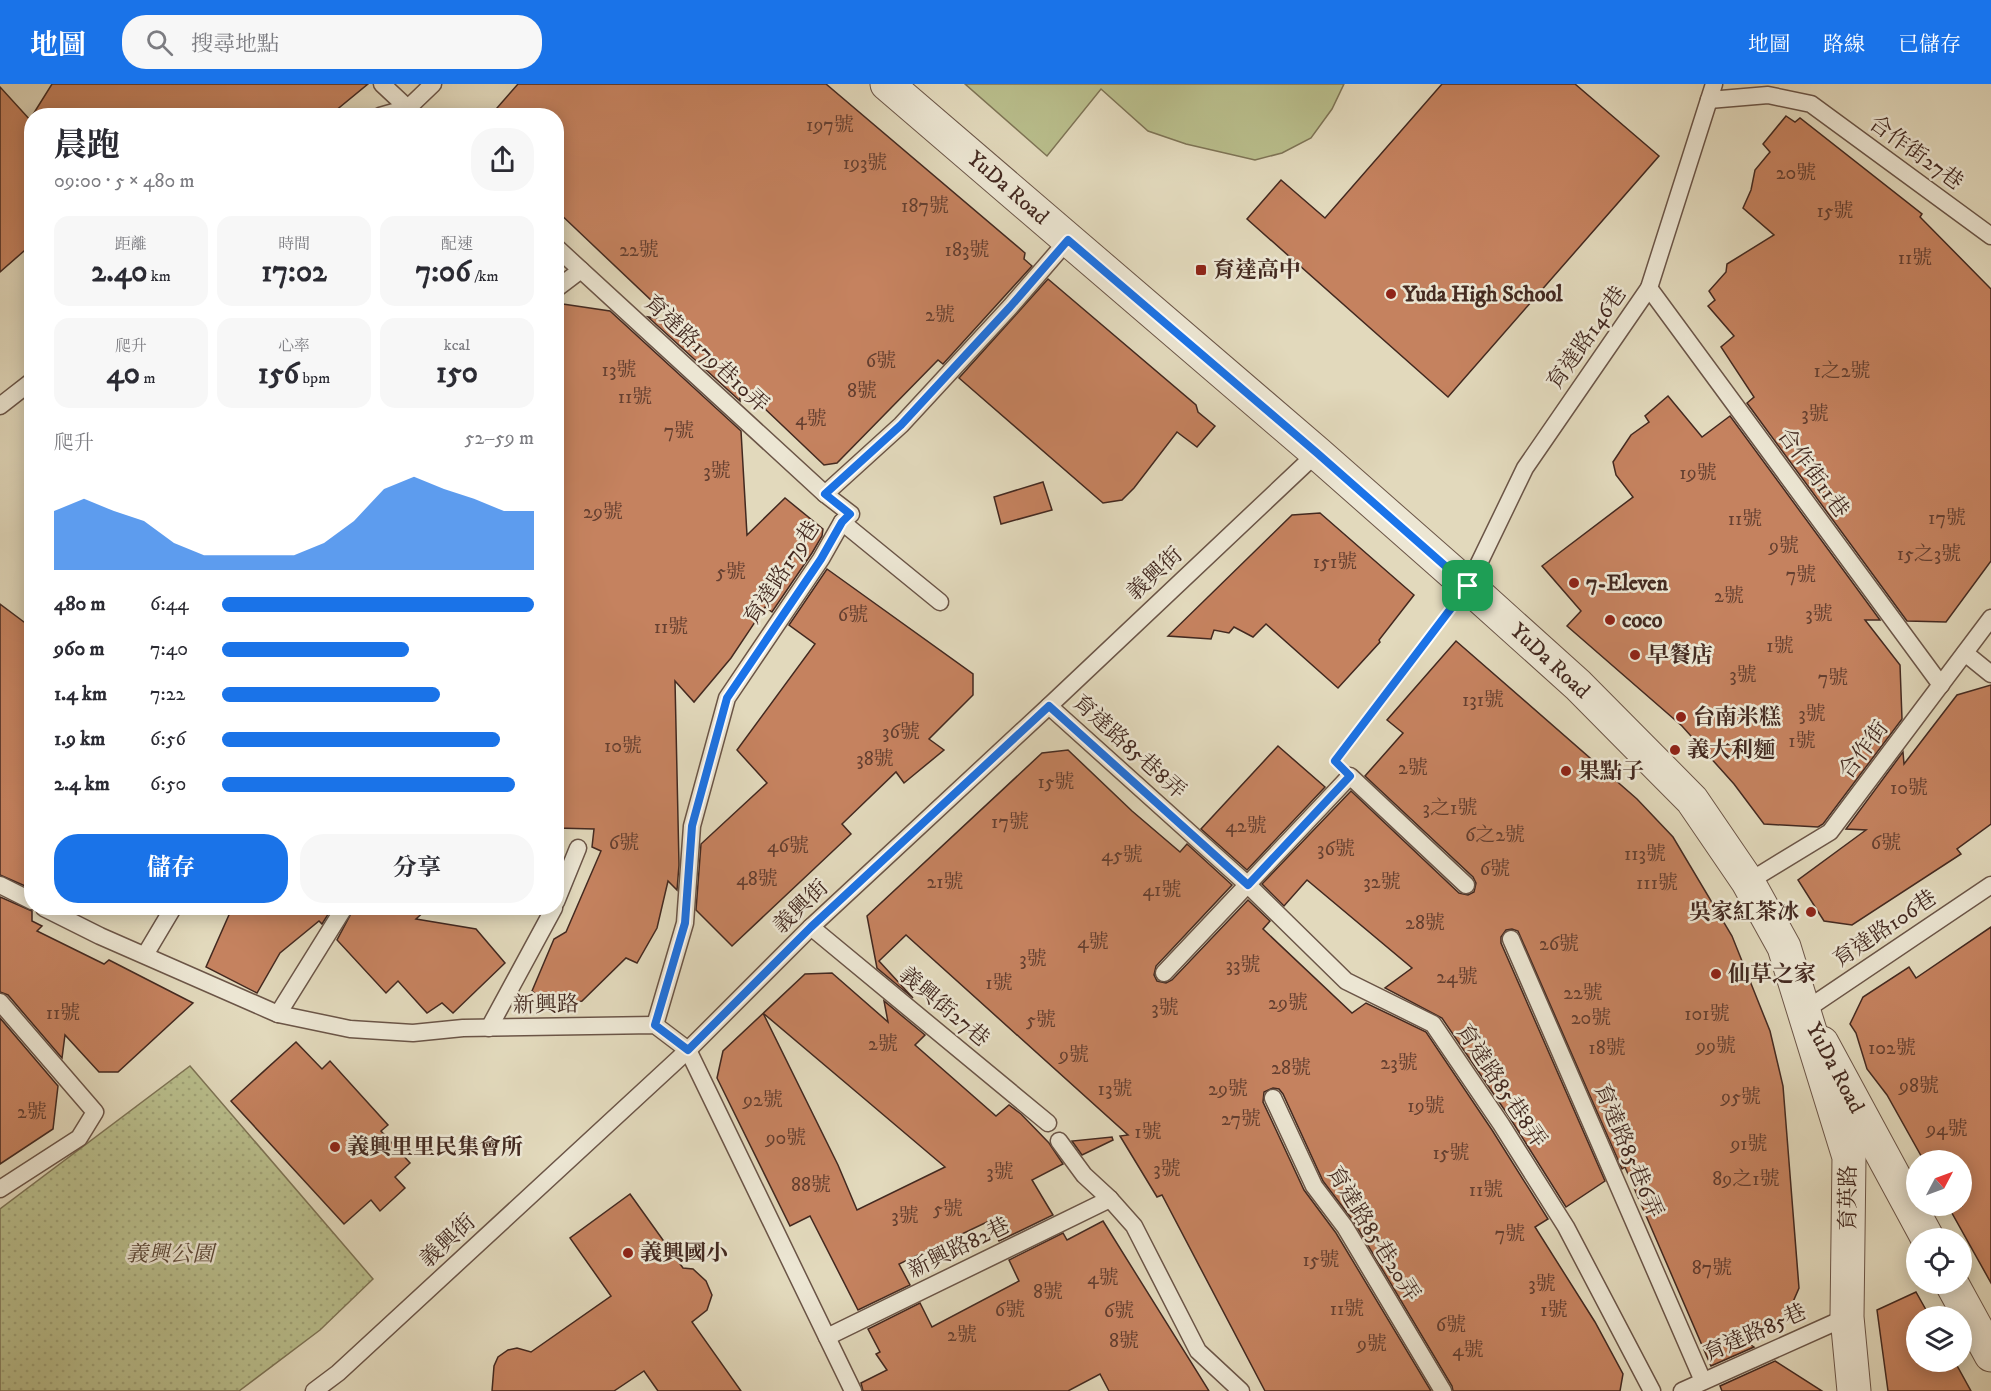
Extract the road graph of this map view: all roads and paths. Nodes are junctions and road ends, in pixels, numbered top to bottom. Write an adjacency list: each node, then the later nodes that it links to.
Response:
1 (382, 84): 5 (lane)
2 (433, 84): 6 (lane)
3 (887, 84): 8 (street, YuDa Road)
4 (1711, 92): 7 (lane, 合作街27巷); 12 (lane, 育達路146巷)
5 (408, 108)
6 (415, 108)
7 (1991, 236)
8 (1068, 240): 15 (street, YuDa Road); 16 (lane, 育達路179巷)
9 (564, 254): 10 (lane, 育達路179巷10弄)
10 (581, 270): 11 (lane); 16 (lane, 育達路179巷10弄)
11 (564, 283)
12 (1649, 288): 18 (lane, 育達路146巷); 23 (lane, 合作街11巷)
13 (24, 387): 14 (lane)
14 (0, 406)
15 (1317, 453): 18 (street, YuDa Road); 24 (lane, 義興街)
16 (825, 494): 17 (lane, 育達路179巷)
17 (842, 522): 19 (lane); 45 (lane, 育達路179巷)
18 (1468, 586): 25 (path); 28 (street, YuDa Road)
19 (940, 603)
20 (1991, 618): 21 (lane, 合作街)
21 (1965, 653): 22 (lane); 23 (lane, 合作街)
22 (1991, 674)
23 (1941, 685): 28 (lane, 合作街)
24 (1049, 706): 30 (lane, 育達路85巷8弄); 38 (lane, 義興街)
25 (1350, 776): 30 (lane); 31 (lane)
26 (578, 848): 27 (lane)
27 (564, 882)
28 (1748, 882): 43 (street, YuDa Road)
29 (0, 885): 33 (lane)
30 (1248, 885): 41 (lane); 63 (lane, 育達路85巷8弄)
31 (1466, 885)
32 (1991, 885): 43 (lane, 育達路106巷)
33 (24, 897)
34 (58, 915): 40 (lane, 新興路)
35 (169, 915): 40 (lane)
36 (340, 915): 44 (lane)
37 (550, 915): 46 (lane)
38 (811, 927): 47 (lane, 義興街); 49 (lane, 義興街27巷)
39 (1511, 939): 58 (lane, 育達路85巷6弄)
40 (145, 955): 44 (lane, 新興路)
41 (1164, 973)
42 (0, 1002): 51 (lane)
43 (1804, 1011): 53 (street, YuDa Road); 55 (street, 育英路)
44 (278, 1014): 46 (lane, 新興路)
45 (655, 1025): 46 (lane, 新興路); 47 (lane)
46 (489, 1028)
47 (688, 1050): 56 (lane); 59 (lane, 義興街)
48 (1273, 1098): 62 (lane, 育達路85巷20弄)
49 (1048, 1123)
50 (1059, 1141): 52 (lane)
51 (0, 1189)
52 (1110, 1199): 56 (lane, 新興路82巷); 61 (lane)
53 (1922, 1228)
54 (1957, 1294): 57 (street)
55 (1847, 1317): 58 (lane, 育達路85巷); 65 (street, 育英路)
56 (827, 1337): 60 (lane)
57 (1991, 1355)
58 (1703, 1382): 64 (lane, 育達路85巷)
59 (314, 1391)
60 (853, 1391)
61 (1241, 1391)
62 (1443, 1391)
63 (1652, 1391)
64 (1682, 1391)
65 (1854, 1391)

